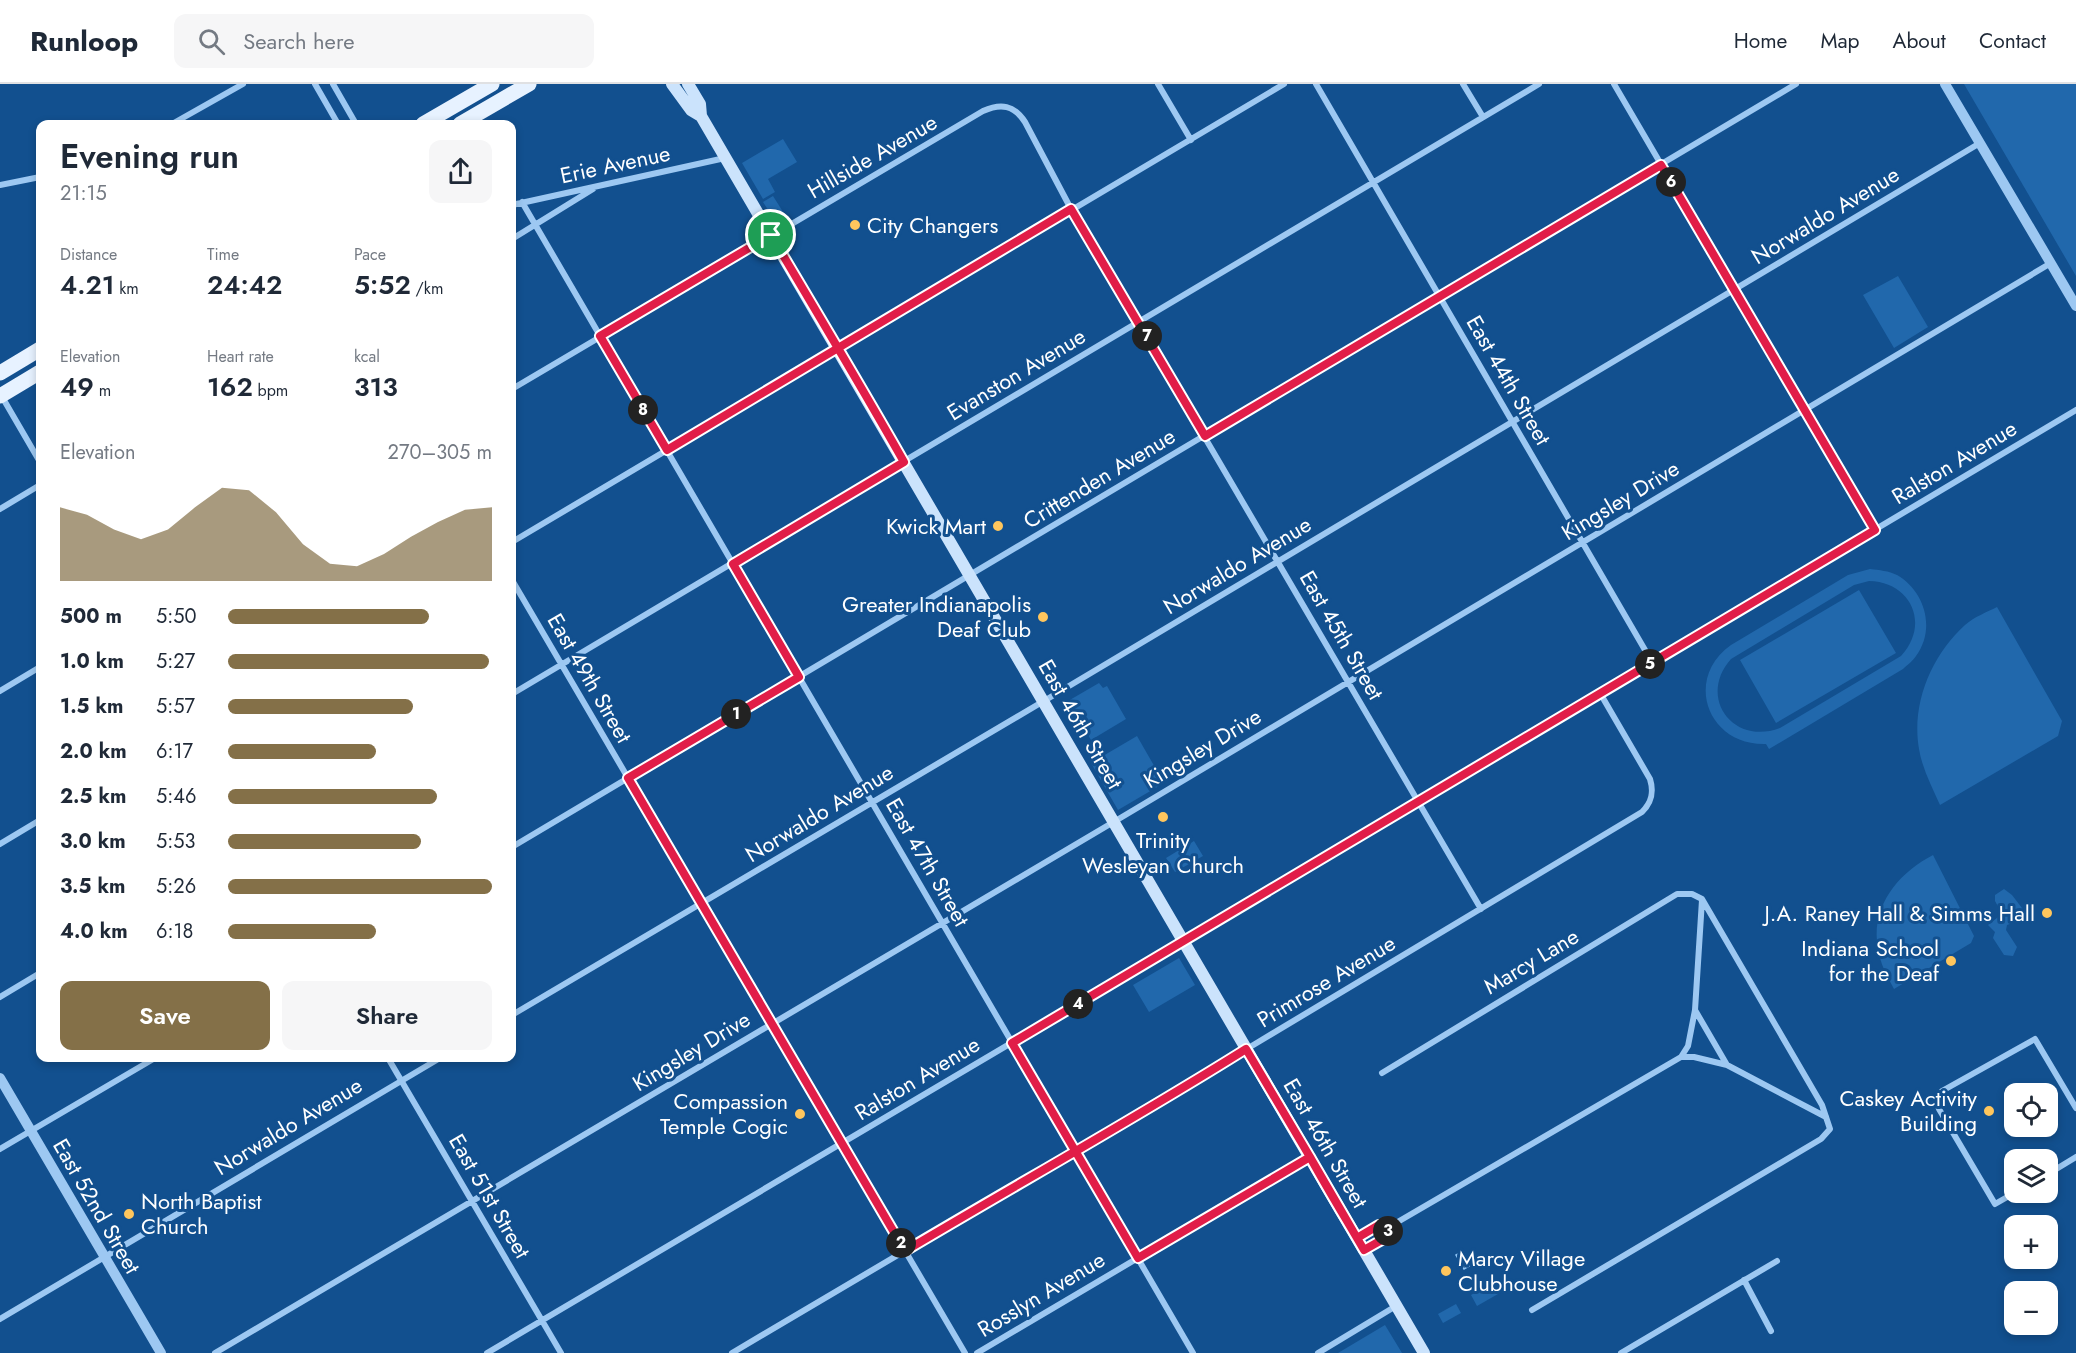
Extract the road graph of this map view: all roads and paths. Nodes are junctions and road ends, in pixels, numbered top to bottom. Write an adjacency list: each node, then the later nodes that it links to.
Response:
1 (243, 84): 19 (street)
2 (315, 84): 20 (street)
3 (333, 84): 21 (street)
4 (492, 84): 22 (main road)
5 (529, 84): 23 (main road)
6 (672, 84): 17 (main road, East 46th Street)
7 (688, 84): 17 (main road, East 46th Street)
8 (1158, 84): 24 (street)
9 (1284, 84): 24 (street)
10 (1316, 84): 29 (street, East 44th Street)
11 (1463, 84): 18 (street)
12 (1539, 84): 18 (street, Evanston Avenue)
13 (1614, 84): 27 (street)
14 (1796, 84): 27 (street, Crittenden Avenue)
15 (1945, 84): 25 (street)
16 (1004, 106): 34 (street, East 45th Street); 36 (street, Hillside Avenue)
17 (701, 116): 26 (main road, East 46th Street)
18 (1483, 117): 29 (street, Evanston Avenue)
19 (179, 120)
20 (336, 120)
21 (354, 120)
22 (430, 120)
23 (467, 120)
24 (1191, 140): 34 (street)
25 (1980, 143): 38 (street); 39 (street, Norwaldo Avenue)
26 (726, 158): 31 (street, Erie Avenue); 36 (main road, East 46th Street)
27 (1661, 165): 39 (street); 40 (street, Crittenden Avenue)
28 (36, 178): 30 (street)
29 (1373, 183): 40 (street, East 44th Street); 42 (street, Evanston Avenue)
30 (0, 185)
31 (597, 188): 32 (street, Erie Avenue); 35 (street)
32 (522, 202): 33 (street, Erie Avenue); 35 (street, East 47th Street)
33 (516, 204)
34 (1071, 209): 42 (street, East 45th Street); 44 (street)
35 (536, 225): 37 (street); 43 (street, East 47th Street)
36 (771, 235): 43 (street, Hillside Avenue); 44 (main road, East 46th Street)
37 (516, 237)
38 (2051, 263): 41 (street); 50 (street, Kingsley Drive)
39 (1735, 290): 50 (street); 52 (street, Norwaldo Avenue)
40 (1439, 296): 52 (street, East 44th Street); 53 (street, Crittenden Avenue)
41 (2076, 306)
42 (1139, 322): 53 (street, East 45th Street); 56 (street, Evanston Avenue)
43 (600, 336): 48 (street, Hillside Avenue); 54 (street, East 47th Street)
44 (838, 349): 54 (street); 56 (main road, East 46th Street)
45 (36, 351): 46 (main road)
46 (0, 373)
47 (36, 374): 49 (main road)
48 (516, 387)
49 (0, 394): 55 (street)
50 (1805, 410): 59 (street); 61 (street, Kingsley Drive)
51 (2076, 410): 59 (street, Ralston Avenue)
52 (1512, 422): 61 (street, East 44th Street); 62 (street, Norwaldo Avenue)
53 (1205, 436): 62 (street, East 45th Street); 64 (street, Crittenden Avenue)
54 (667, 450): 60 (street); 63 (street, East 47th Street)
55 (36, 455)
56 (904, 462): 63 (street, Evanston Avenue); 64 (main road, East 46th Street)
57 (36, 487): 58 (street)
58 (0, 509)
59 (1875, 530): 66 (street, Ralston Avenue)
60 (516, 540)
61 (1583, 543): 66 (street, East 44th Street); 70 (street, Kingsley Drive)
62 (1278, 561): 70 (street, East 45th Street); 74 (street, Norwaldo Avenue)
63 (733, 564): 67 (street, Evanston Avenue); 69 (street, East 47th Street)
64 (970, 576): 69 (street, Crittenden Avenue); 74 (main road, East 46th Street)
65 (516, 587): 67 (street, East 49th Street)
66 (1652, 662): 73 (street, Ralston Avenue)
67 (561, 665): 72 (street, Evanston Avenue); 75 (street, East 49th Street)
68 (36, 669): 71 (street)
69 (799, 677): 75 (street, Crittenden Avenue); 77 (street, East 47th Street)
70 (1348, 682): 76 (street, East 45th Street); 79 (street, Kingsley Drive)
71 (0, 691)
72 (516, 692)
73 (1600, 693): 76 (street, Ralston Avenue); 84 (street, Primrose Avenue)
74 (1043, 701): 77 (street, Norwaldo Avenue); 79 (main road, East 46th Street)
75 (628, 778): 81 (street, Crittenden Avenue); 83 (street, East 49th Street)
76 (1418, 801): 84 (street, East 45th Street); 86 (street, Ralston Avenue)
77 (872, 802): 83 (street, Norwaldo Avenue); 85 (street, East 47th Street)
78 (36, 822): 80 (street)
79 (1114, 822): 85 (street, Kingsley Drive); 86 (main road, East 46th Street)
80 (0, 844)
81 (516, 845)
82 (1702, 899): 89 (street); 99 (street, Marcy Lane); 103 (street)
83 (701, 903): 90 (street, Norwaldo Avenue); 91 (street, East 49th Street)
84 (1481, 909): 93 (street, Primrose Avenue)
85 (942, 923): 91 (street, Kingsley Drive); 92 (street, East 47th Street)
86 (1184, 942): 92 (street, Ralston Avenue); 93 (main road, East 46th Street)
87 (36, 975): 88 (street)
88 (0, 997)
89 (1695, 1010): 94 (street); 98 (street)
90 (516, 1013)
91 (772, 1024): 105 (street, East 49th Street); 112 (street, Kingsley Drive)
92 (1012, 1043): 105 (street, Ralston Avenue); 107 (street, East 47th Street)
93 (1246, 1049): 107 (street, Primrose Avenue); 108 (main road, East 46th Street)
94 (1681, 1057): 98 (street); 113 (street)
95 (148, 1062): 104 (street)
96 (390, 1062): 101 (street, East 51st Street)
97 (433, 1062): 101 (street, Norwaldo Avenue)
98 (1727, 1065): 103 (street)
99 (1382, 1072)
100 (0, 1078): 104 (street, East 52nd Street)
101 (401, 1080): 112 (street, East 51st Street); 117 (street, Norwaldo Avenue)
102 (2076, 1108): 111 (street)
103 (1826, 1117): 122 (street)
104 (31, 1131): 106 (street); 117 (street, East 52nd Street)
105 (842, 1143): 116 (street, East 49th Street); 124 (street, Ralston Avenue)
106 (0, 1149)
107 (1075, 1150): 116 (street, Primrose Avenue); 118 (street, East 47th Street)
108 (1310, 1157): 114 (main road, East 46th Street); 118 (street, Rosslyn Avenue)
109 (2076, 1157): 110 (street)
110 (2058, 1168)
111 (2004, 1199)
112 (472, 1201): 124 (street, East 51st Street); 128 (street, Kingsley Drive)
113 (1389, 1227): 114 (street); 115 (street)
114 (1357, 1238): 115 (main road, East 46th Street)
115 (1364, 1250): 121 (main road, East 46th Street)
116 (905, 1251): 131 (street, Primrose Avenue); 132 (street, East 49th Street)
117 (104, 1256): 123 (street, Norwaldo Avenue); 127 (street, East 52nd Street)
118 (1138, 1258): 133 (street, Rosslyn Avenue); 134 (street, East 47th Street)
119 (1777, 1261): 120 (street)
120 (1744, 1280): 125 (street); 126 (street)
121 (1396, 1306): 135 (street); 136 (main road, East 46th Street)
122 (1532, 1310)
123 (0, 1319)
124 (542, 1320): 129 (street, Ralston Avenue); 130 (street, East 51st Street)
125 (1771, 1331)
126 (1634, 1350): 137 (street)
127 (161, 1353)
128 (215, 1353)
129 (487, 1353)
130 (561, 1353)
131 (732, 1353)
132 (965, 1353)
133 (977, 1353)
134 (1193, 1353)
135 (1318, 1353)
136 (1424, 1353)
137 (1621, 1353)

